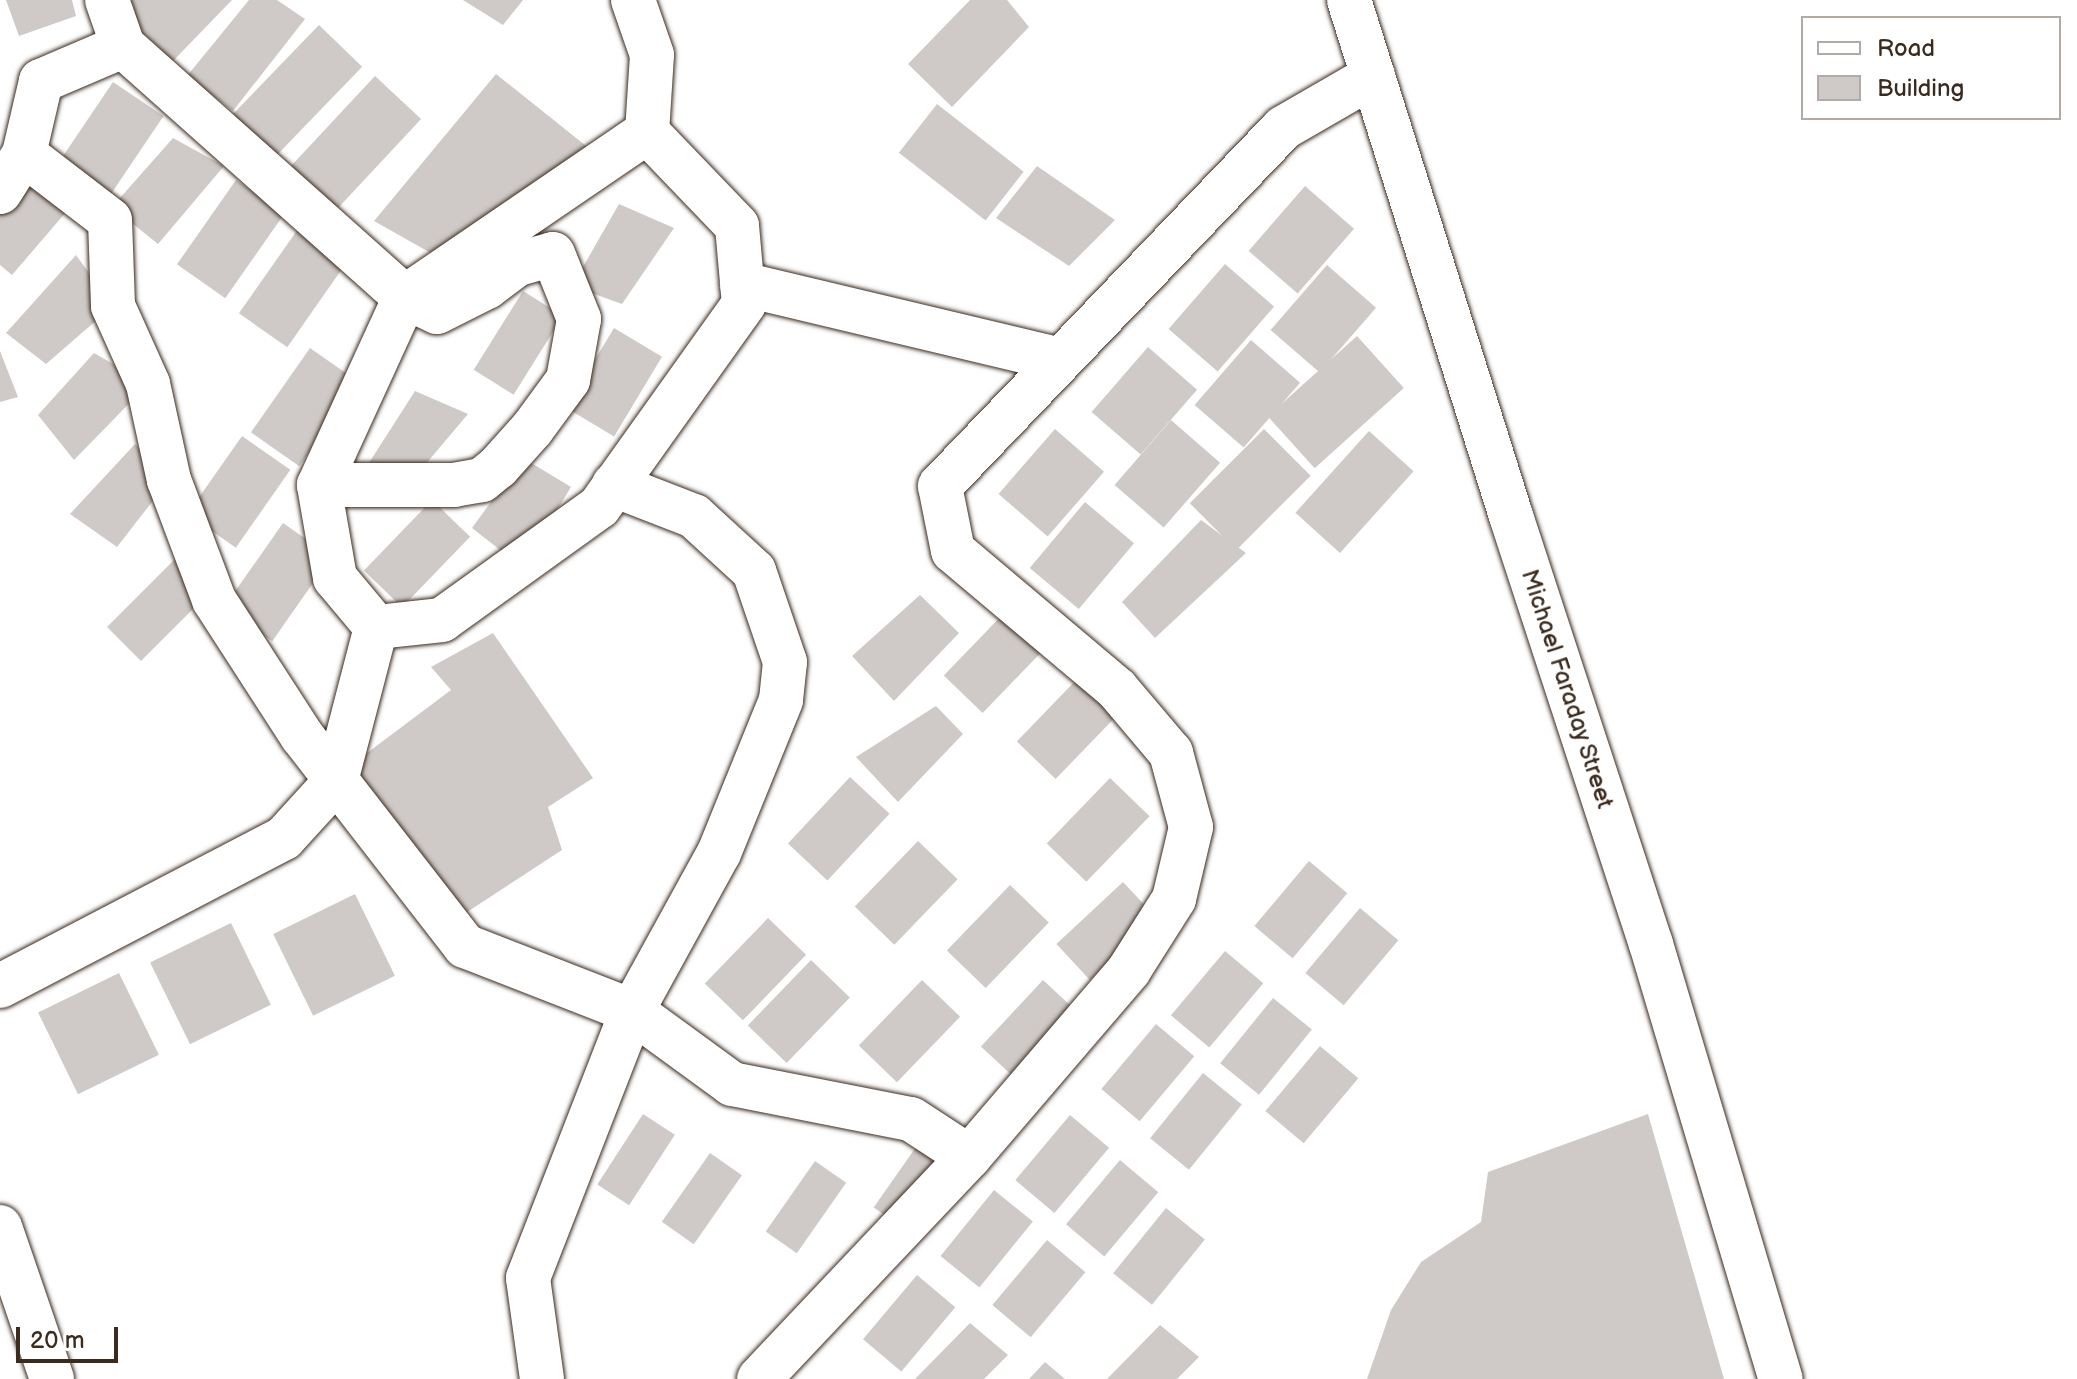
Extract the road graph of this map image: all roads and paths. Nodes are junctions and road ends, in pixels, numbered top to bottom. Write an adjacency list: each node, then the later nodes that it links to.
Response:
1 (107, 0): 4 (street)
2 (633, 0): 6 (street)
3 (1349, 0): 5 (street, Michael Faraday Street)
4 (123, 46): 7 (street); 10 (street)
5 (1373, 76): 11 (street); 23 (street, Michael Faraday Street)
6 (647, 132): 9 (street); 10 (street)
7 (24, 154): 8 (street); 15 (street)
8 (0, 192)
9 (742, 284): 11 (street); 13 (street)
10 (405, 297): 12 (street); 12 (street)
11 (1060, 360): 18 (street)
12 (319, 485): 14 (street)
13 (614, 485): 14 (street); 17 (street)
14 (376, 627): 15 (street)
15 (336, 781): 16 (street); 17 (street)
16 (0, 986)
17 (632, 1011): 18 (street); 21 (street)
18 (969, 1157): 22 (street)
19 (0, 1227): 20 (street)
20 (52, 1379)
21 (542, 1379)
22 (759, 1379)
23 (1781, 1379)

